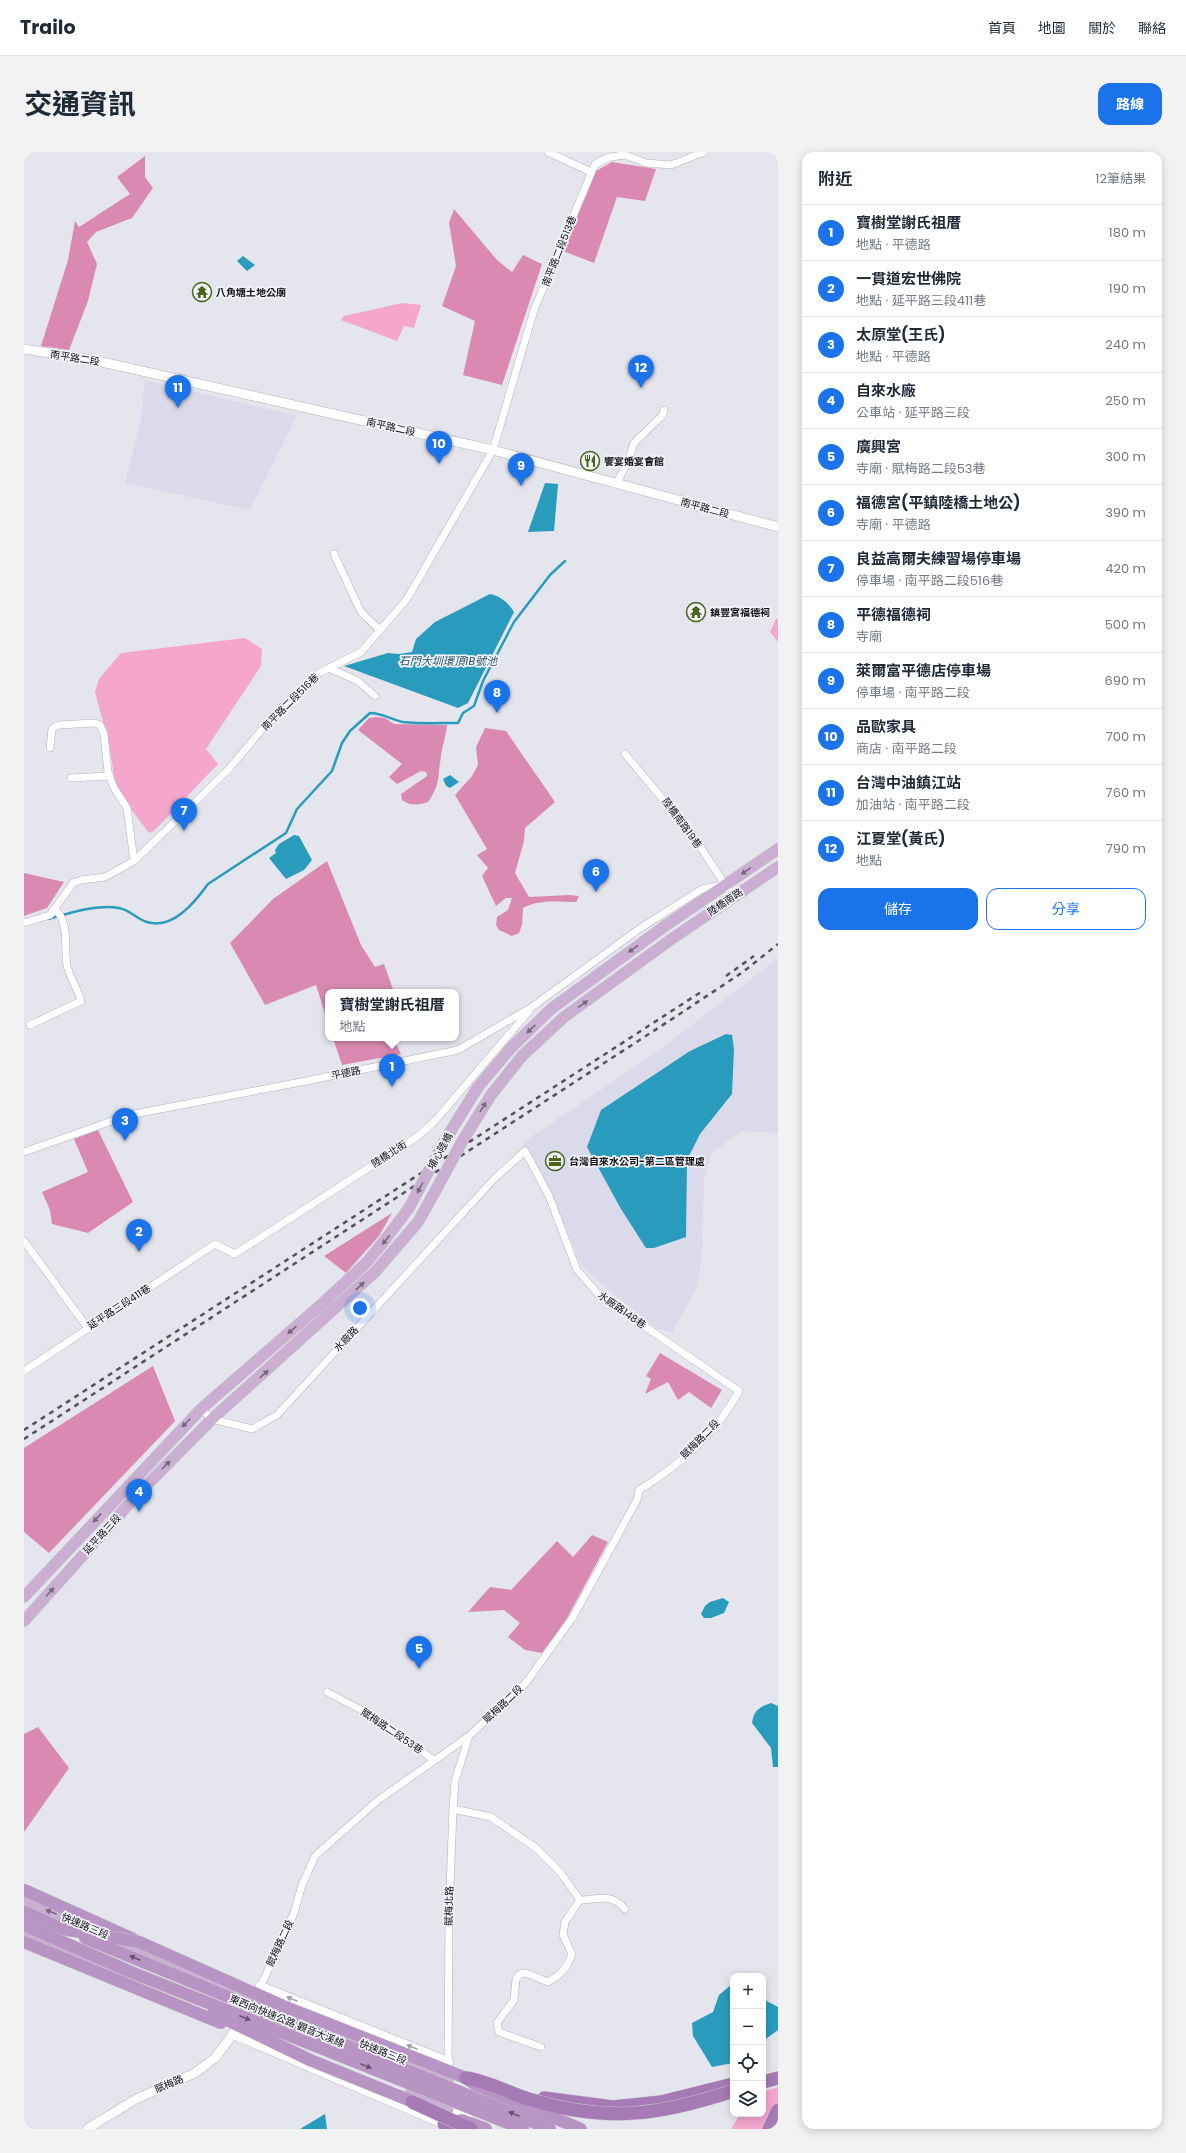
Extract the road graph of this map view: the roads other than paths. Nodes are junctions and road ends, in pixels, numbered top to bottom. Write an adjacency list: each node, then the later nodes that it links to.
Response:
1 (548, 152): 3 (street)
2 (704, 152): 3 (street, 南平路二段513巷)
3 (591, 172): 6 (street, 南平路二段513巷)
4 (24, 349): 6 (street, 南平路二段)
5 (664, 410): 7 (street)
6 (493, 450): 7 (street, 南平路二段); 10 (street, 南平路二段516巷)
7 (616, 484): 8 (street, 南平路二段)
8 (778, 527)
9 (334, 554): 10 (street)
10 (380, 630): 11 (street, 南平路二段516巷)
11 (329, 668): 12 (street); 18 (street, 南平路二段516巷)
12 (375, 696)
13 (50, 748): 15 (street)
14 (625, 754): 20 (street, 陸橋南路19巷)
15 (109, 776): 16 (street); 18 (street)
16 (71, 778)
17 (778, 849): 20 (main road, 陸橋南路, one-way to 20)
18 (134, 861): 22 (street, 南平路二段516巷)
19 (778, 867): 21 (main road, 陸橋南路)
20 (725, 884): 21 (street, 陸橋南路19巷); 24 (main road, 陸橋南路); 25 (street, 陸橋南路)
21 (733, 897): 26 (main road, 陸橋南路)
22 (56, 910): 23 (street, 南平路二段516巷); 28 (street)
23 (24, 923)
24 (664, 926): 35 (main road, 埔心陸橋, one-way to 35, bridge)
25 (639, 929): 27 (street, 平德路)
26 (673, 938): 37 (main road, 埔心陸橋, one-way to 26, bridge)
27 (532, 1007): 30 (street, 平德路); 32 (street, 陸橋北街)
28 (30, 1025)
29 (525, 1151): 36 (street, 水廠路148巷); 39 (street, 水廠路)
30 (24, 1152)
31 (24, 1241): 33 (street)
32 (215, 1244): 33 (street, 延平路三段411巷)
33 (87, 1327): 34 (street, 延平路三段411巷)
34 (24, 1371)
35 (225, 1387): 38 (main road, 延平路三段)
36 (739, 1391): 43 (street, 賦梅路二段)
37 (235, 1400): 39 (main road, 延平路三段)
38 (201, 1409): 39 (street); 40 (main road, 延平路三段, one-way to 40)
39 (212, 1420): 41 (main road, 延平路三段, one-way to 39)
40 (24, 1597)
41 (24, 1621)
42 (327, 1692): 44 (street, 賦梅路二段53巷)
43 (469, 1736): 44 (street, 賦梅路二段); 45 (street, 賦梅北路)
44 (434, 1760): 57 (street, 賦梅路二段)
45 (453, 1809): 48 (street); 62 (street, 賦梅北路)
46 (24, 1890): 55 (highway, bridge)
47 (24, 1900): 58 (main road, 快速路三段, one-way to 47)
48 (580, 1900): 49 (street); 60 (street)
49 (625, 1909)
50 (24, 1912): 52 (highway, 東西向快速公路 觀音大溪線)
51 (24, 1925): 56 (highway, 東西向快速公路 觀音大溪線)
52 (62, 1929): 55 (highway, bridge); 80 (highway, 東西向快速公路 觀音大溪線, one-way to 52, bridge)
53 (24, 1934): 59 (main road)
54 (24, 1942): 61 (highway, bridge)
55 (139, 1942): 65 (highway, bridge)
56 (131, 1972): 61 (highway, bridge); 79 (highway, 東西向快速公路 觀音大溪線, one-way to 79, bridge)
57 (260, 1986): 58 (street, 賦梅路二段); 62 (street, 快速路三段, one-way to 57)
58 (254, 2000): 67 (main road, 快速路三段)
59 (235, 2030): 73 (main road); 75 (street); 76 (street, 賦梅路)
60 (541, 2046)
61 (310, 2060): 72 (highway, bridge)
62 (448, 2062): 67 (street, 賦梅北路)
63 (778, 2072): 64 (highway)
64 (766, 2075)
65 (466, 2078): 71 (highway, bridge); 82 (highway, bridge)
66 (778, 2078): 68 (highway)
67 (448, 2079): 70 (street, 快速路三段); 73 (street, 賦梅北路)
68 (766, 2081)
69 (730, 2085): 70 (highway)
70 (500, 2091): 81 (street, 快速路三段)
71 (730, 2092)
72 (412, 2102): 77 (highway, bridge); 78 (highway, bridge)
73 (448, 2110): 75 (street); 78 (street)
74 (778, 2110): 83 (highway)
75 (448, 2127)
76 (87, 2129)
77 (471, 2129)
78 (487, 2129)
79 (523, 2129)
80 (550, 2129)
81 (564, 2129)
82 (581, 2129)
83 (769, 2129)

